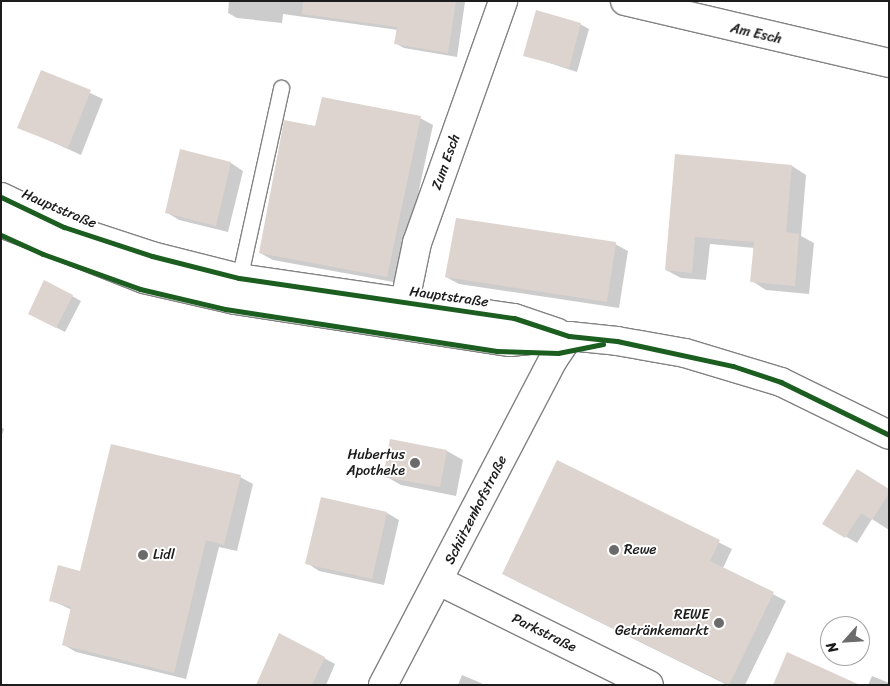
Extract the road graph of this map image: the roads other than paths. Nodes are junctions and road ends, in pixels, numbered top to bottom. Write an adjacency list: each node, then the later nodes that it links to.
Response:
1 (503, 1): 8 (street, Zum Esch)
2 (625, 1): 3 (street, Am Esch)
3 (889, 63)
4 (281, 88): 7 (lane)
5 (1, 197): 7 (street, Hauptstraße)
6 (1, 222): 7 (street, Hauptstraße)
7 (237, 289): 8 (street, Hauptstraße)
8 (402, 314): 9 (street, Hauptstraße)
9 (569, 336): 10 (street, Hauptstraße); 11 (street, Schützenhofstraße)
10 (889, 435)
11 (439, 581): 12 (street, Schützenhofstraße); 13 (street, Parkstraße)
12 (382, 685)
13 (649, 685)

